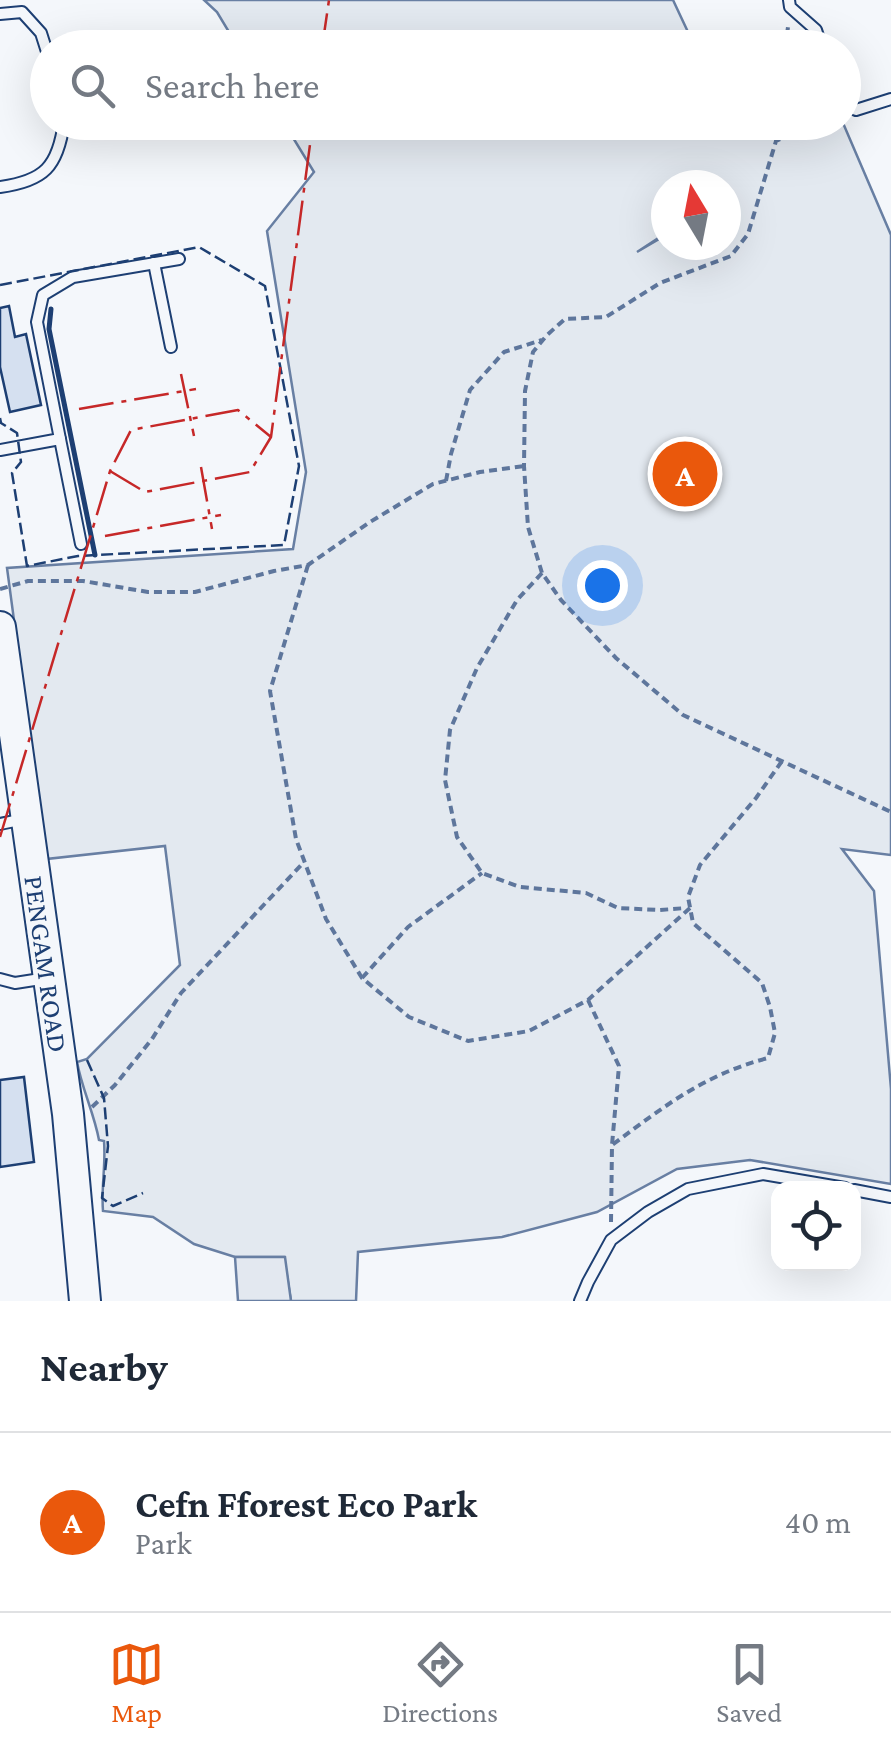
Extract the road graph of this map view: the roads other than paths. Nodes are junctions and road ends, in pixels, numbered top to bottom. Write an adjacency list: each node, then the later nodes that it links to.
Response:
1 (789, 0): 4 (lane)
2 (0, 14): 3 (lane)
3 (38, 30)
4 (816, 30)
5 (891, 99): 6 (lane)
6 (861, 108)
7 (60, 140): 8 (lane)
8 (0, 187)
9 (178, 260): 10 (lane)
10 (154, 264): 11 (lane); 12 (lane)
11 (171, 347)
12 (60, 438): 13 (lane); 14 (lane)
13 (0, 450)
14 (81, 544)
15 (0, 627): 16 (main road, PENGAM ROAD)
16 (13, 821): 17 (main road, PENGAM ROAD)
17 (48, 977): 18 (lane); 22 (main road, PENGAM ROAD)
18 (0, 978)
19 (804, 1181): 23 (lane)
20 (861, 1191): 21 (lane)
21 (891, 1197)
22 (85, 1301)
23 (580, 1301)

